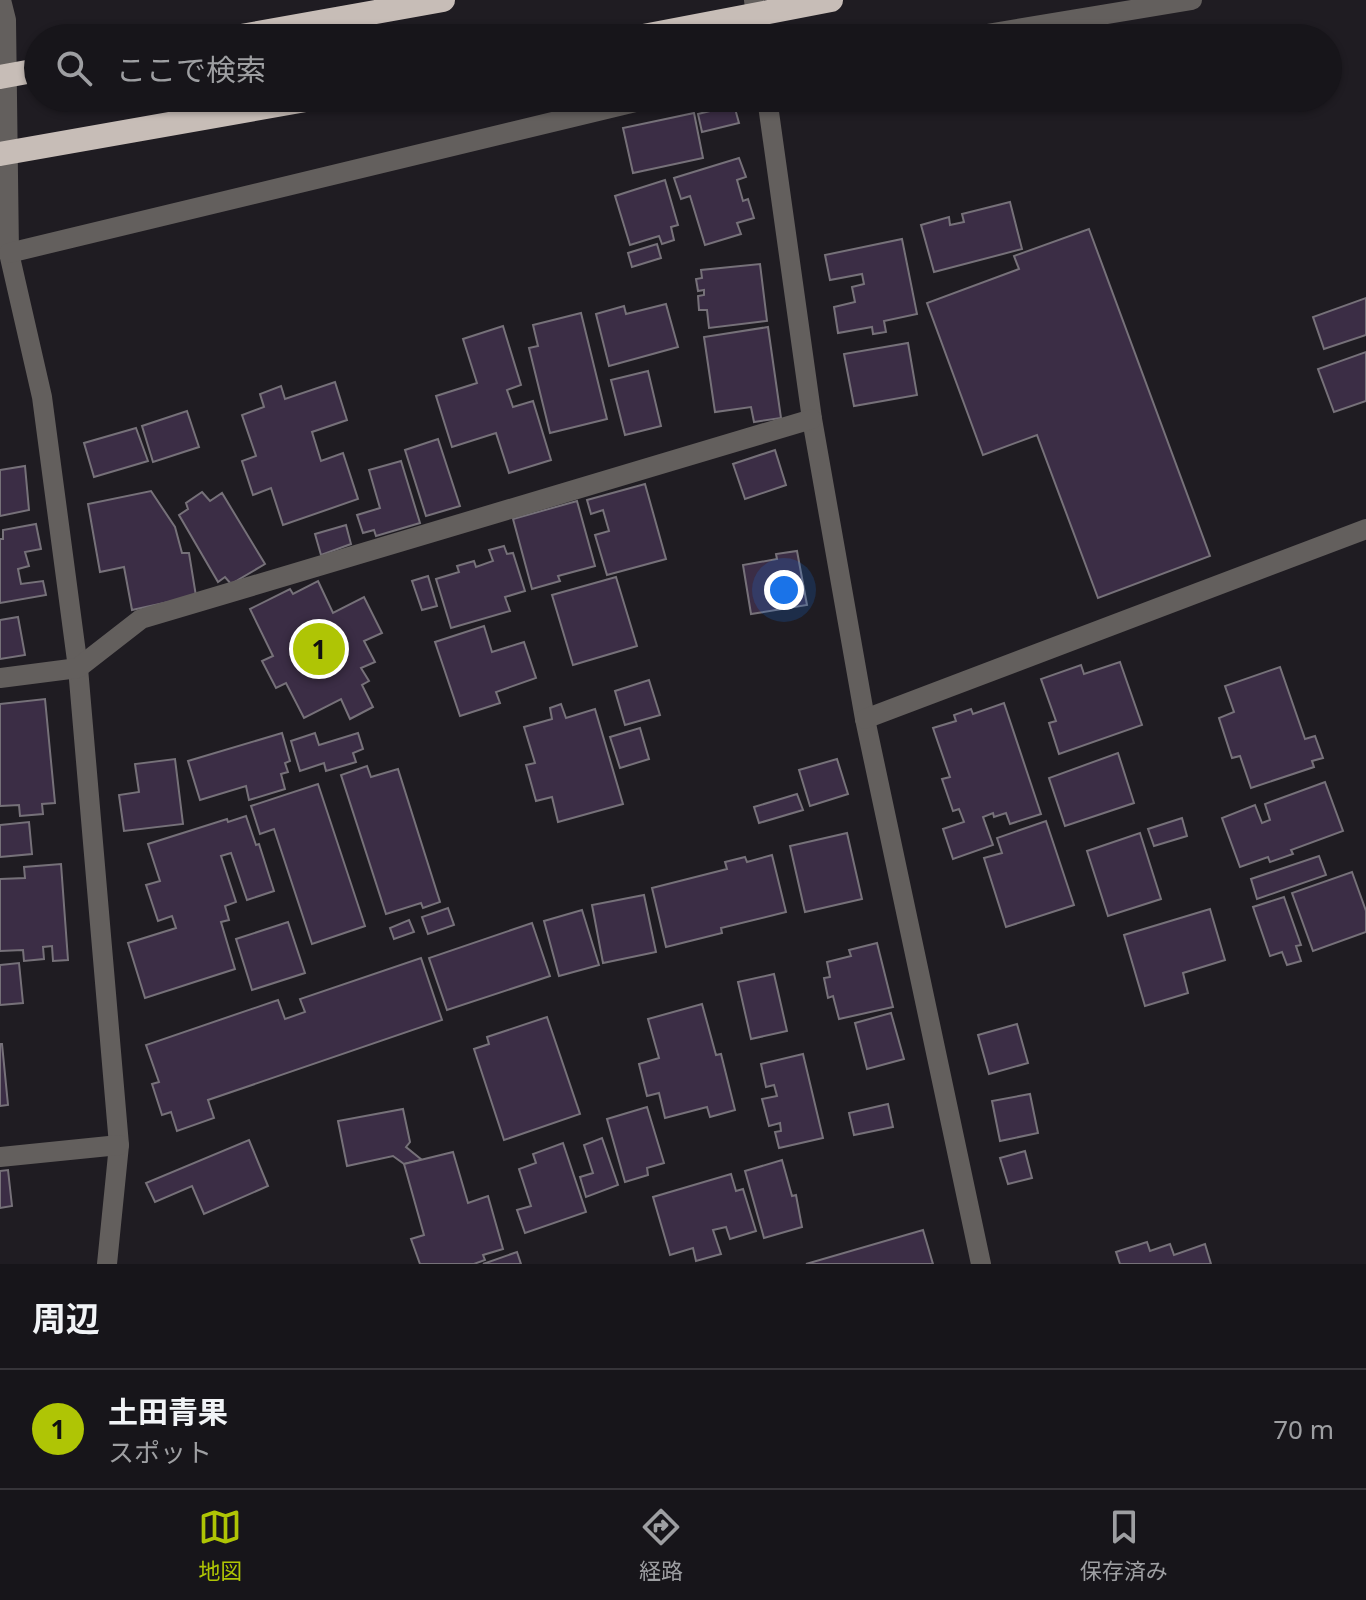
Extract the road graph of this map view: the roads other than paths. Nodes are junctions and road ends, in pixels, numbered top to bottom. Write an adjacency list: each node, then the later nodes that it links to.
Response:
1 (1, 0): 16 (street)
2 (443, 0): 6 (highway)
3 (754, 0): 8 (street)
4 (831, 0): 7 (highway, bridge)
5 (1192, 0): 9 (street)
6 (308, 24)
7 (706, 24)
8 (757, 24)
9 (1047, 24)
10 (24, 73): 11 (highway, bridge)
11 (0, 77)
12 (238, 112): 15 (highway, bridge)
13 (594, 112): 16 (street)
14 (769, 112): 17 (street)
15 (0, 154)
16 (9, 253): 19 (street)
17 (812, 419): 19 (street); 21 (street)
18 (1366, 529): 21 (street)
19 (78, 668): 20 (street); 22 (street)
20 (0, 678)
21 (865, 719): 25 (street)
22 (119, 1145): 23 (street); 24 (street)
23 (0, 1157)
24 (107, 1264)
25 (981, 1264)

